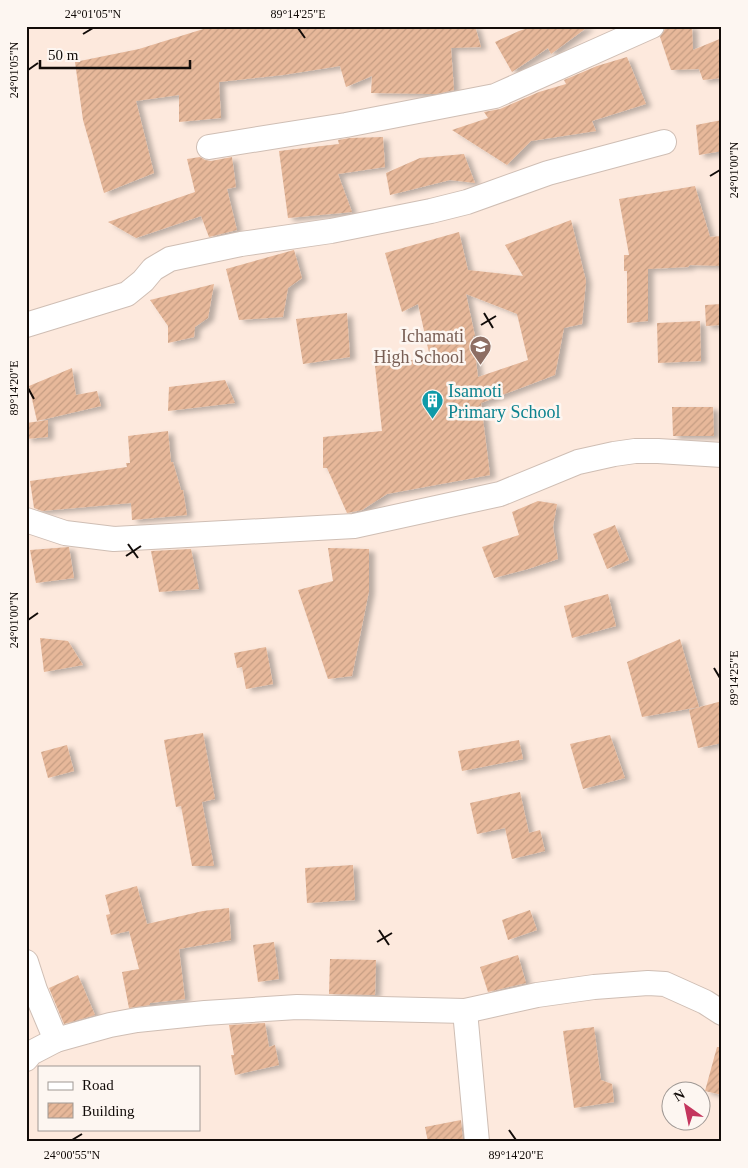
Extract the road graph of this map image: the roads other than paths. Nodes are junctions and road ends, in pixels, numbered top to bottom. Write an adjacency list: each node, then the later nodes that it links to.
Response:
1 (652, 26): 3 (street)
2 (664, 142): 4 (street)
3 (209, 147)
4 (26, 325)
5 (722, 455): 6 (street)
6 (26, 520)
7 (26, 962): 10 (street)
8 (465, 1011): 9 (street); 10 (street); 12 (street)
9 (722, 1013)
10 (56, 1040): 11 (street)
11 (26, 1059)
12 (477, 1142)

